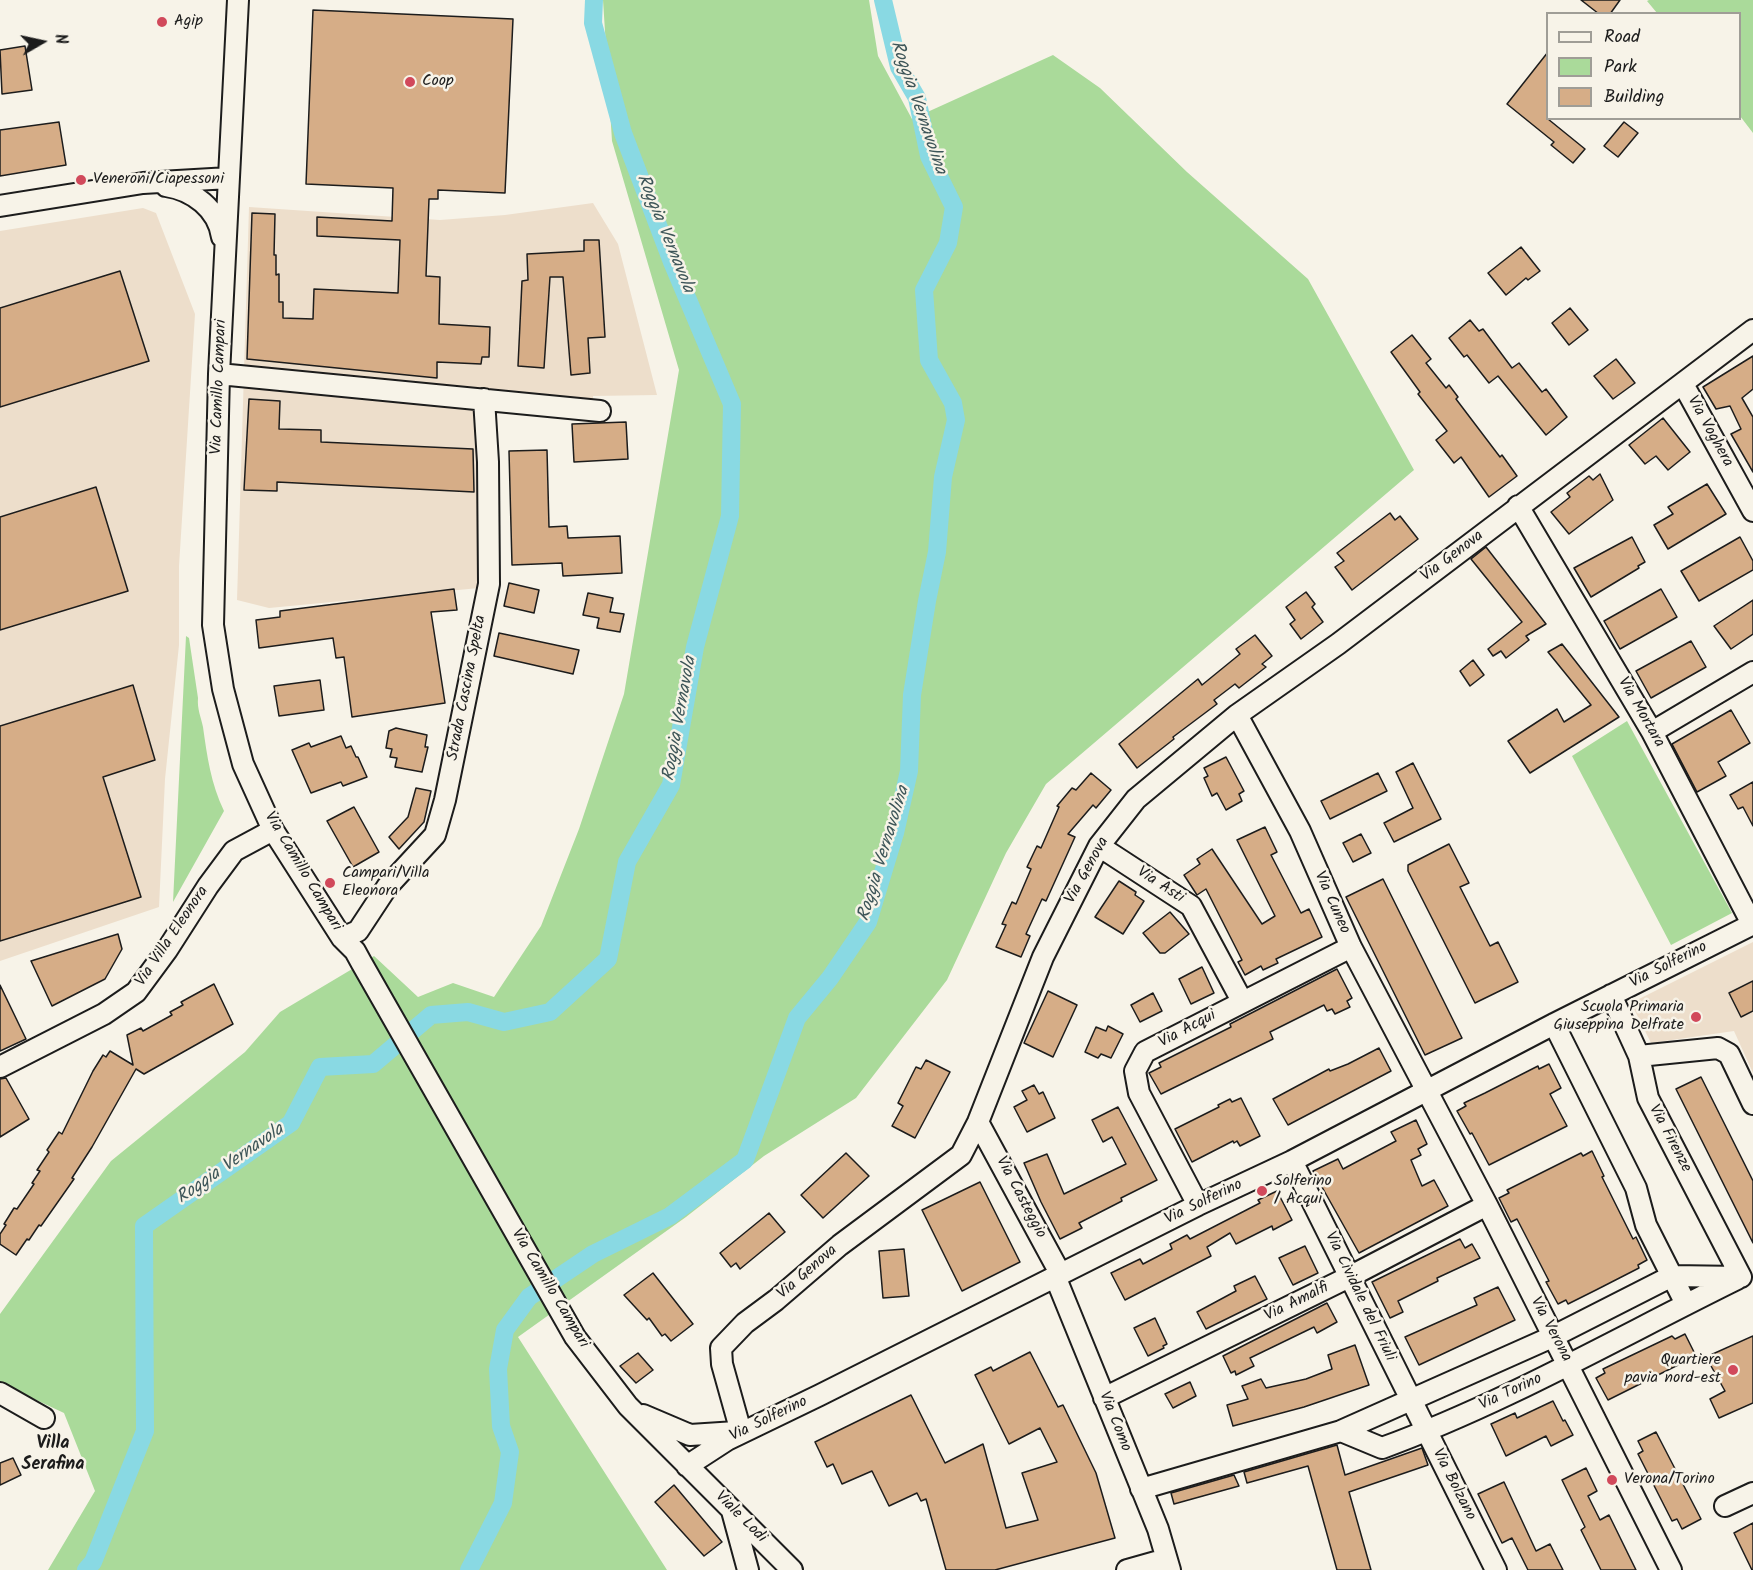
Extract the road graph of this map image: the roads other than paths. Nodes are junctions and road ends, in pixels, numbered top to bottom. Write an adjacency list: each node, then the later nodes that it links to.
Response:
1 (238, 0): 2 (street, Via Camillo Campari)
2 (229, 178): 3 (street); 5 (street, Via Camillo Campari)
3 (142, 183): 4 (street); 5 (street)
4 (0, 207)
5 (225, 254): 7 (street, Via Camillo Campari)
6 (1753, 330): 8 (street, Via Genova)
7 (219, 374): 9 (street); 16 (street, Via Camillo Campari)
8 (1683, 384): 11 (street, Via Genova); 12 (street, Via Voghera)
9 (484, 399): 10 (street); 19 (street, Strada Cascina Spelta)
10 (600, 411)
11 (1518, 506): 14 (street, Via Genova); 15 (street, Via Mortara)
12 (1753, 512)
13 (1753, 672): 15 (street)
14 (1237, 716): 17 (street, Via Genova); 20 (street, Via Cuneo)
15 (1652, 732): 18 (street, Via Mortara)
16 (273, 830): 19 (street, Via Camillo Campari); 25 (street, Via Villa Eleonora)
17 (1099, 846): 22 (street, Via Asti); 28 (street, Via Genova)
18 (1752, 924): 21 (street, Via Solferino)
19 (342, 938): 42 (street, Via Camillo Campari)
20 (1351, 948): 22 (street, Via Acqui); 26 (street, Via Cuneo)
21 (1611, 996): 23 (street, Via Solferino); 24 (street, Via Firenze)
22 (1242, 1001): 30 (street, Via Acqui)
23 (1554, 1024): 26 (street, Via Solferino); 34 (street)
24 (1639, 1056): 27 (street); 32 (street, Via Firenze)
25 (0, 1067)
26 (1425, 1091): 29 (street, Via Solferino); 31 (street, Via Verona)
27 (1753, 1104)
28 (978, 1122): 33 (street, Via Casteggio); 45 (street, Via Genova)
29 (1292, 1161): 30 (street, Via Solferino); 35 (street, Via Cividale del Friuli)
30 (1198, 1205): 33 (street, Via Solferino)
31 (1487, 1205): 35 (street, Via Amalfi); 37 (street, Via Verona)
32 (1747, 1274): 34 (street, Via Torino); 36 (street, Via Torino)
33 (1058, 1275): 40 (street, Via Como); 45 (street, Via Solferino)
34 (1672, 1276): 36 (street); 37 (street, Via Torino)
35 (1349, 1277): 40 (street, Via Amalfi); 41 (street, Via Cividale del Friuli)
36 (1686, 1304): 38 (street, Via Torino)
37 (1552, 1337): 38 (street, Via Verona); 41 (street, Via Torino)
38 (1569, 1366): 46 (street, Via Torino); 57 (street, Via Verona)
39 (0, 1393): 43 (street)
40 (1104, 1398): 48 (street, Via Como)
41 (1410, 1401): 44 (street, Via Torino); 46 (street, Via Bolzano)
42 (628, 1406): 45 (street); 47 (street, Via Camillo Campari)
43 (44, 1418)
44 (1341, 1431): 46 (street, Via Torino); 48 (street, Via Torino)
45 (741, 1432): 47 (street, Via Solferino)
46 (1426, 1432): 56 (street, Via Bolzano)
47 (687, 1466): 51 (street, Viale Lodi)
48 (1141, 1489): 52 (street, Via Como)
49 (1753, 1492): 50 (street)
50 (1725, 1506)
51 (732, 1511): 53 (street); 54 (street, Viale Lodi)
52 (1168, 1564): 55 (street)
53 (748, 1570)
54 (792, 1570)
55 (1127, 1570)
56 (1496, 1570)
57 (1671, 1570)

